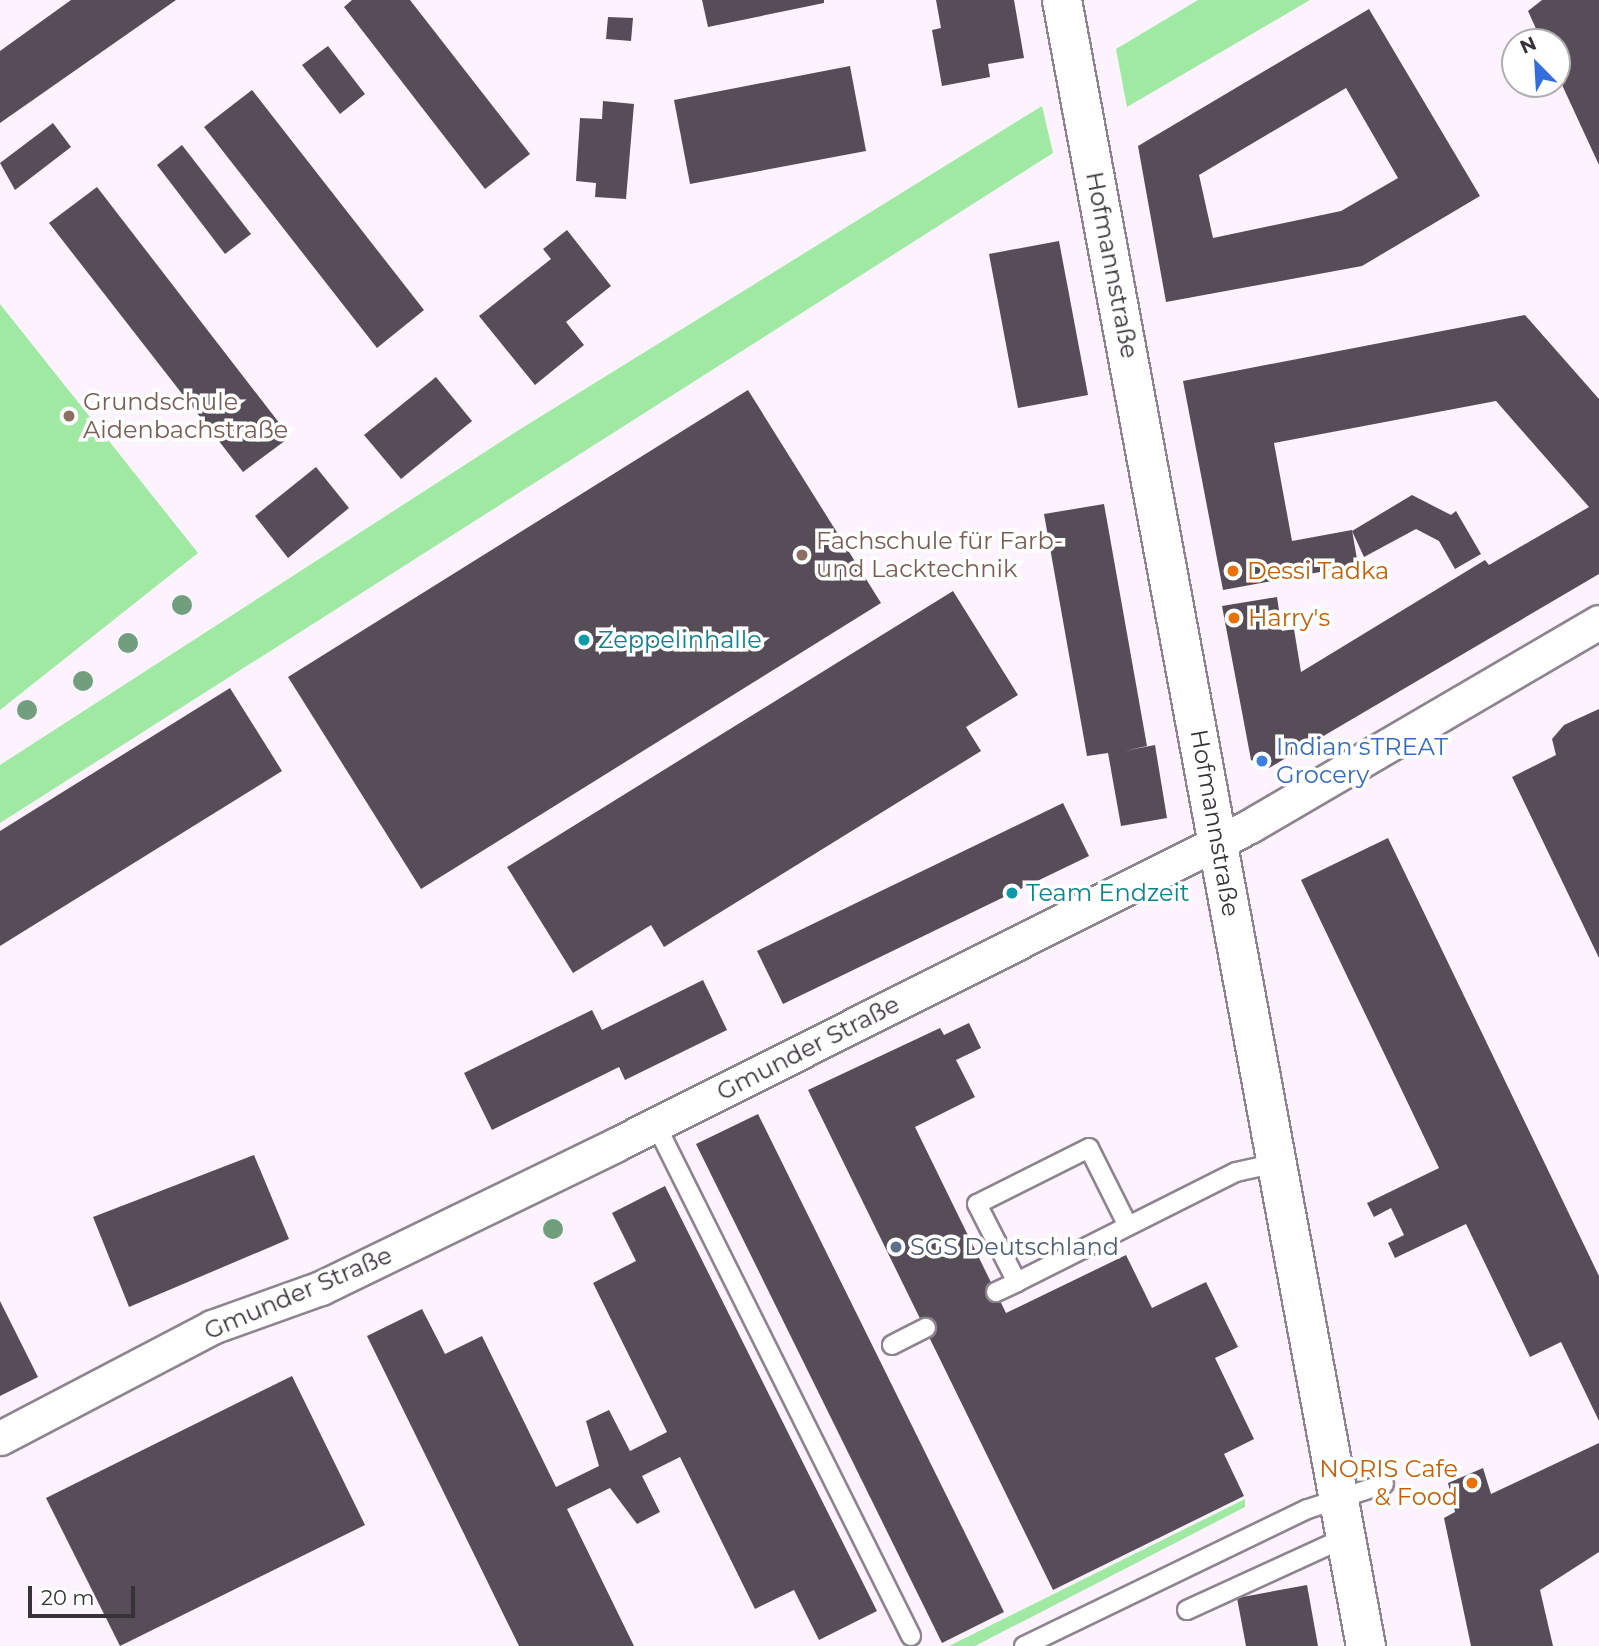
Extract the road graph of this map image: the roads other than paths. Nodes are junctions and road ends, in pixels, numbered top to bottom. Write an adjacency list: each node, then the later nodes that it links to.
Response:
1 (1062, 0): 3 (street, Hofmannstraße)
2 (1599, 621): 3 (street, Gmunder Straße)
3 (1218, 842): 4 (street, Gmunder Straße); 5 (street, Hofmannstraße)
4 (656, 1125): 11 (street, Gmunder Straße); 16 (lane)
5 (1277, 1163): 6 (lane); 13 (street, Hofmannstraße)
6 (1128, 1226): 7 (lane); 7 (lane)
7 (1017, 1282): 8 (lane)
8 (996, 1292)
9 (926, 1328): 10 (lane)
10 (892, 1345)
11 (0, 1438)
12 (1384, 1484): 13 (lane)
13 (1337, 1496): 14 (street, Hofmannstraße); 17 (lane)
14 (1345, 1538): 15 (lane); 18 (street, Hofmannstraße)
15 (1187, 1610)
16 (911, 1636)
17 (1024, 1646)
18 (1366, 1646)

